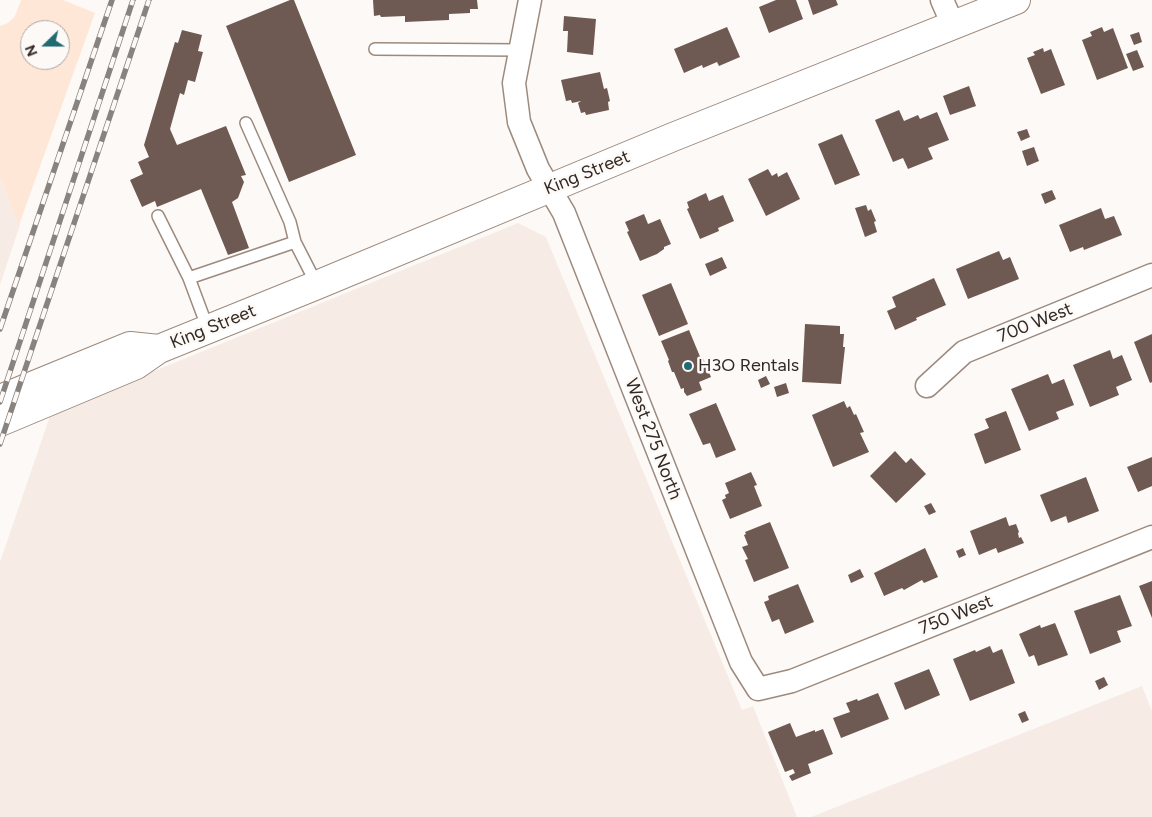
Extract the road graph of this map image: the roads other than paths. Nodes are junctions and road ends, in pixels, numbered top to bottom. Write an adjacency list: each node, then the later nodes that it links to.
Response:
1 (530, 0): 6 (street, West 275 North)
2 (942, 0): 4 (street)
3 (1016, 0): 4 (street, King Street)
4 (953, 25): 8 (street, King Street)
5 (375, 49): 6 (lane)
6 (519, 50): 8 (street, West 275 North)
7 (246, 123): 10 (lane)
8 (549, 189): 13 (street, King Street); 20 (street, West 275 North)
9 (158, 216): 12 (lane)
10 (295, 242): 12 (lane); 13 (lane)
11 (1152, 275): 16 (street, 700 West)
12 (189, 278): 14 (lane)
13 (317, 285): 14 (street, King Street)
14 (208, 329): 15 (street, King Street)
15 (159, 349): 17 (street, King Street); 18 (street, King Street)
16 (927, 386)
17 (0, 399)
18 (0, 422)
19 (1152, 537): 20 (street, 750 West)
20 (758, 689)

